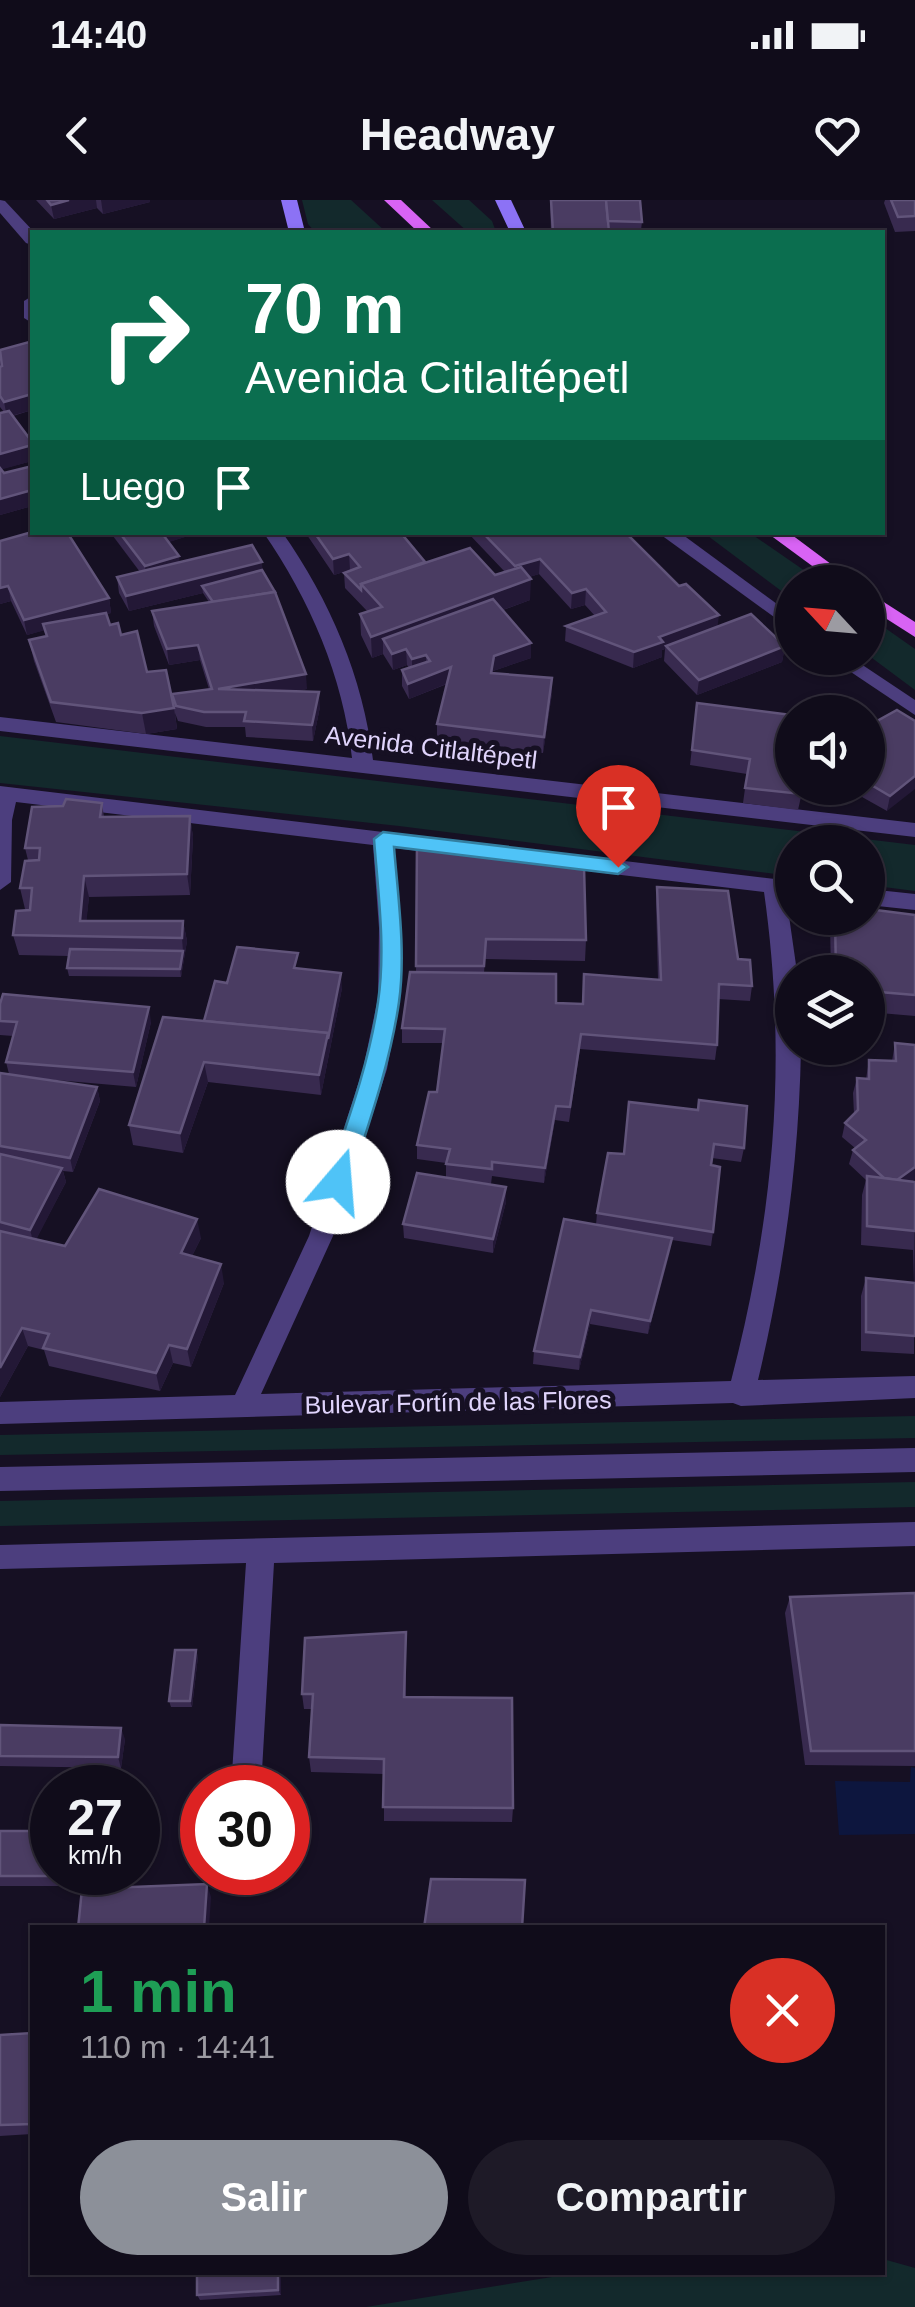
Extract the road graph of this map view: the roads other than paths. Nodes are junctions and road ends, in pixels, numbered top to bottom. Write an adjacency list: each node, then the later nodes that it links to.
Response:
1 (290, 200): 5 (main road)
2 (392, 200): 6 (main road)
3 (503, 200): 7 (main road)
4 (0, 204): 8 (street)
5 (296, 230)
6 (425, 230)
7 (517, 230)
8 (30, 238)
9 (274, 535): 19 (street)
10 (670, 535): 14 (street)
11 (779, 535): 12 (main road)
12 (822, 565)
13 (885, 610): 15 (main road)
14 (775, 612)
15 (915, 631)
16 (864, 675): 17 (street)
17 (915, 709)
18 (0, 724): 19 (street, Avenida Citlaltépetl)
19 (364, 767): 21 (street, Avenida Citlaltépetl)
20 (4, 793): 22 (street); 23 (street)
21 (915, 830)
22 (383, 839): 24 (street); 30 (street)
23 (0, 882)
24 (775, 885)
25 (885, 899): 26 (street)
26 (915, 902)
27 (786, 935): 29 (street)
28 (915, 1387): 29 (street, Bulevar Fortín de las Flores)
29 (741, 1395): 30 (street, Bulevar Fortín de las Flores)
30 (242, 1408): 31 (street, Bulevar Fortín de las Flores)
31 (0, 1413)
32 (915, 1460): 33 (street)
33 (0, 1479)
34 (915, 1534): 35 (street)
35 (260, 1551): 36 (street); 37 (street)
36 (0, 1557)
37 (247, 1765)

